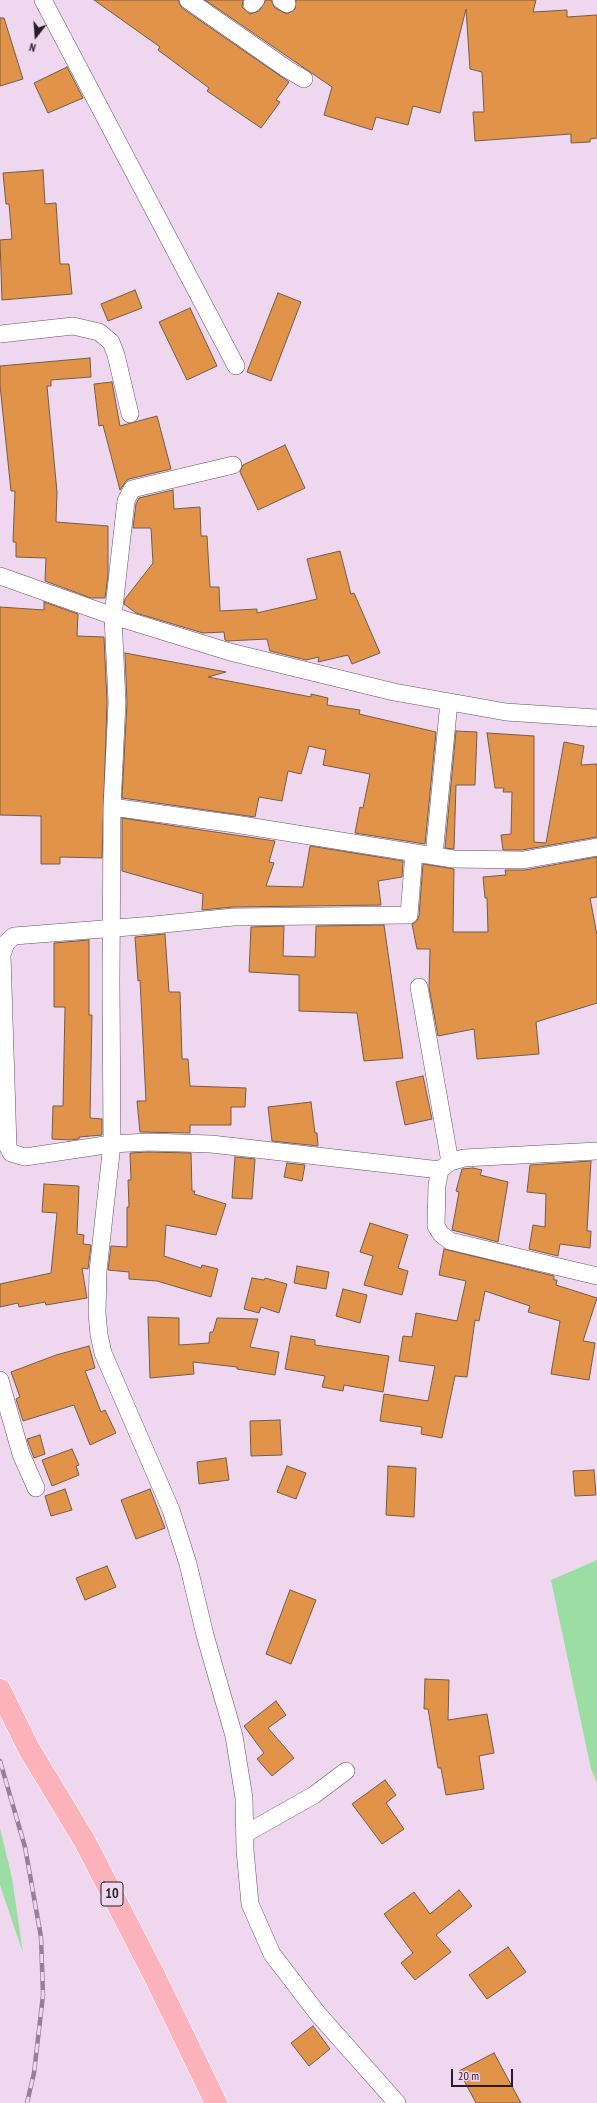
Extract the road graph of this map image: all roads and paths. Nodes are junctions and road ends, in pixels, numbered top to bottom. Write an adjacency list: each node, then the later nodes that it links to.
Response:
1 (43, 0): 5 (street)
2 (188, 0): 3 (street)
3 (304, 79)
4 (0, 334): 6 (street)
5 (236, 366)
6 (130, 414)
7 (233, 465): 9 (street)
8 (0, 576): 9 (street)
9 (113, 616): 10 (street); 12 (street)
10 (449, 702): 11 (street); 15 (street)
11 (597, 718)
12 (112, 807): 14 (street); 16 (street)
13 (597, 847): 15 (street)
14 (414, 853): 15 (street); 16 (street)
15 (434, 856)
16 (112, 928): 18 (street); 18 (street)
17 (419, 987): 20 (street)
18 (112, 1144): 20 (street); 26 (street)
19 (597, 1151): 20 (street)
20 (445, 1166): 21 (street)
21 (597, 1276)
22 (0, 1380): 23 (street)
23 (36, 1488)
24 (0, 1690): 27 (highway, 10)
25 (346, 1771): 26 (street)
26 (245, 1834): 28 (street)
27 (216, 2103)
28 (397, 2103)

